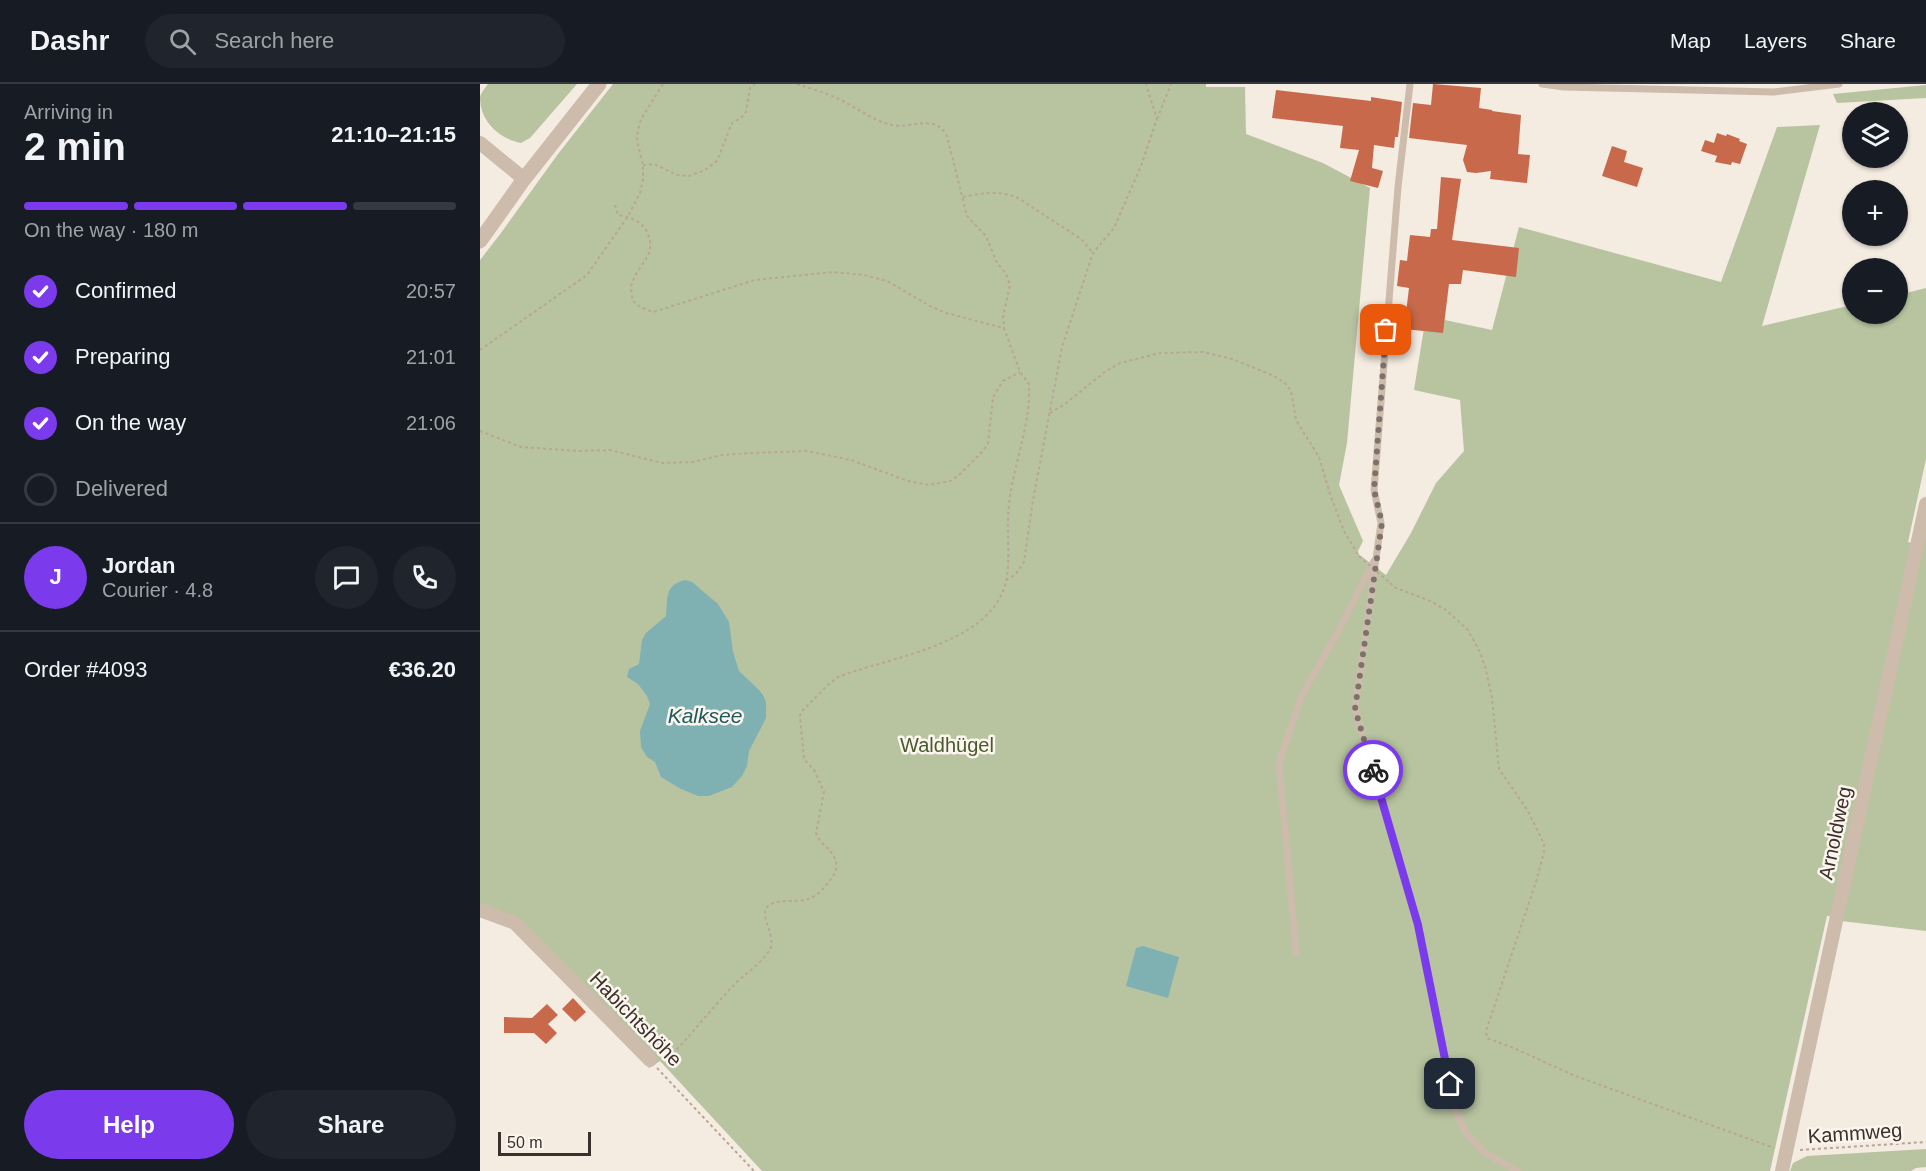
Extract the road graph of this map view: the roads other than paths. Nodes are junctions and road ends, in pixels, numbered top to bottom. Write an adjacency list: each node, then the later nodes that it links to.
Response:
1 (599, 84): 6 (street)
2 (1410, 84): 9 (lane)
3 (1542, 84): 4 (lane)
4 (1839, 84)
5 (480, 143): 6 (street)
6 (524, 179): 7 (street)
7 (480, 241)
8 (1926, 504): 14 (street, Arnoldweg)
9 (1377, 556): 11 (lane); 13 (lane)
10 (480, 910): 12 (street, Habichtshöhe)
11 (1296, 952)
12 (650, 1060)
13 (1518, 1171)
14 (1782, 1171)

